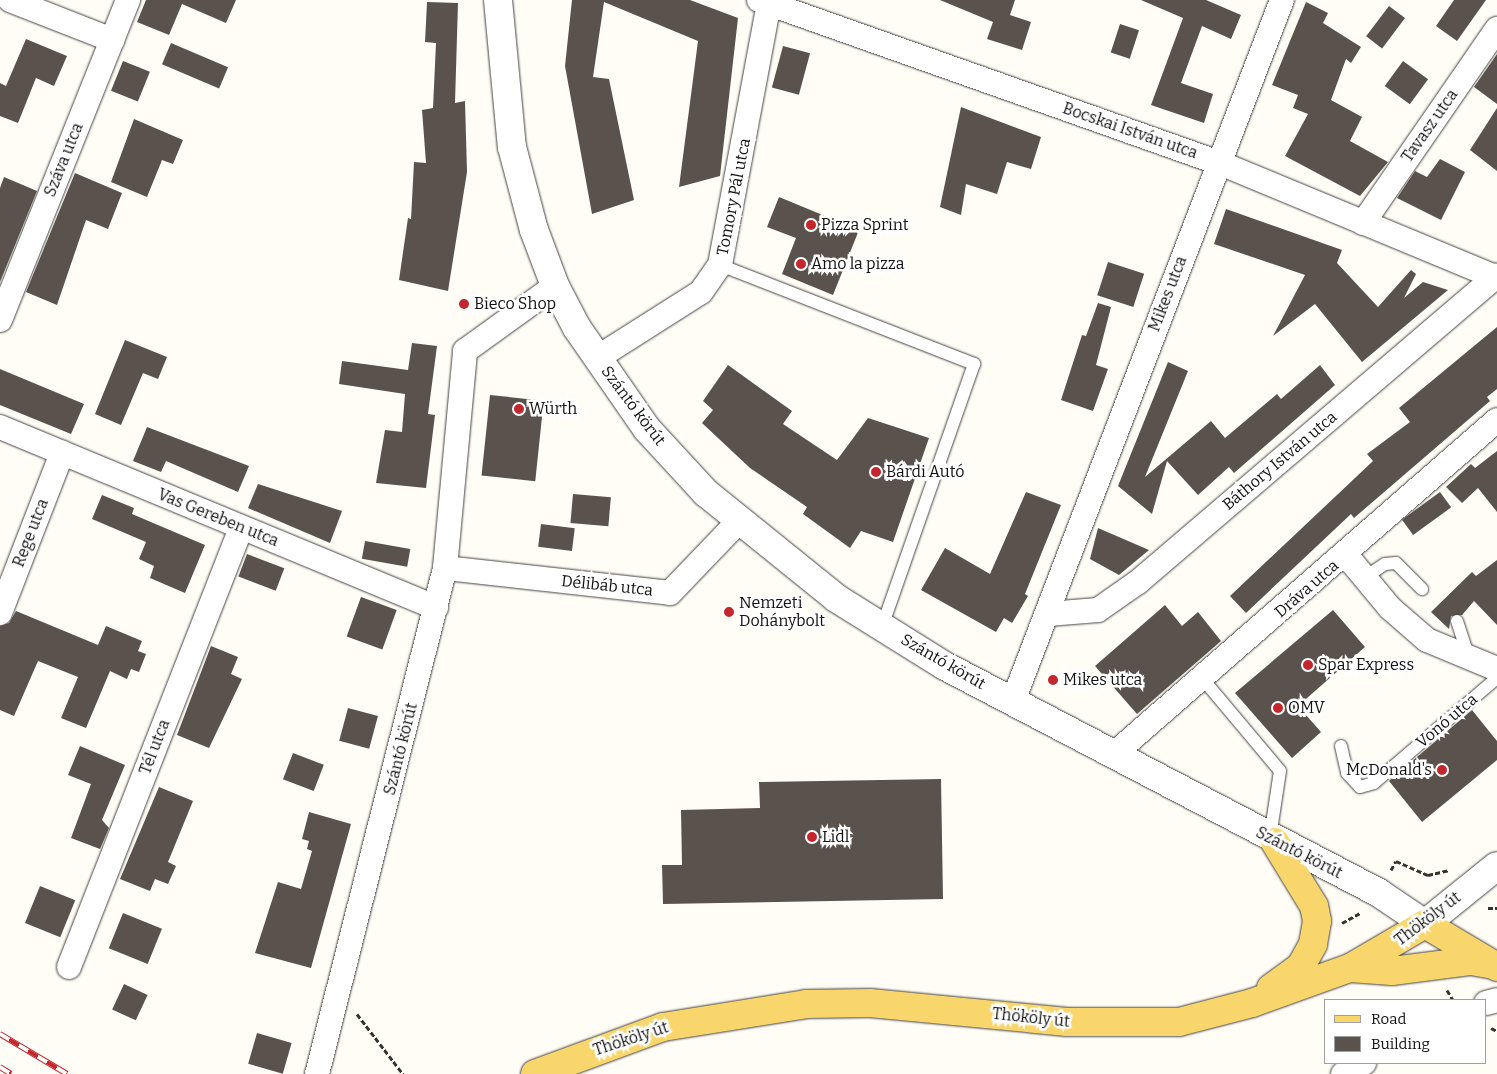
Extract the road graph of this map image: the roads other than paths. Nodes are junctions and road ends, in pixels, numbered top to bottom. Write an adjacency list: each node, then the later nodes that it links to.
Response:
1 (10, 0): 7 (street)
2 (128, 0): 7 (street, Száva utca)
3 (498, 0): 12 (street, Szántó körút)
4 (1282, 0): 8 (street, Mikes utca)
5 (764, 2): 8 (street, Bocskai István utca); 10 (street, Tomory Pál utca)
6 (1497, 28): 9 (street, Tavasz utca)
7 (112, 40): 13 (street, Száva utca)
8 (1220, 163): 9 (street, Bocskai István utca); 26 (street, Mikes utca)
9 (1363, 223): 11 (street, Bocskai István utca)
10 (720, 265): 14 (street, Tomory Pál utca); 28 (lane)
11 (1496, 276): 26 (street, Báthory István utca)
12 (555, 286): 14 (street, Szántó körút); 21 (street, Szántó körút)
13 (0, 320)
14 (597, 358): 18 (street, Szántó körút)
15 (1497, 420): 20 (street, Dráva utca)
16 (0, 427): 17 (street, Vas Gereben utca)
17 (62, 453): 19 (street, Vas Gereben utca); 25 (street, Rege utca)
18 (739, 521): 21 (street, Délibáb utca); 28 (street, Szántó körút)
19 (241, 527): 24 (street, Vas Gereben utca); 40 (street, Tél utca)
20 (1346, 555): 22 (street); 31 (street, Dráva utca)
21 (445, 568): 24 (street, Szántó körút)
22 (1364, 578): 23 (lane); 29 (street)
23 (1422, 589)
24 (436, 608): 44 (street, Szántó körút)
25 (0, 614)
26 (1048, 614): 33 (street, Mikes utca)
27 (1457, 620): 29 (lane)
28 (882, 627): 33 (street, Szántó körút)
29 (1468, 659): 30 (street)
30 (1497, 669)
31 (1202, 678): 35 (street, Dráva utca); 36 (lane)
32 (1497, 678): 34 (lane, Vonó utca)
33 (1014, 702): 35 (street, Szántó körút)
34 (1341, 746)
35 (1114, 754): 36 (street, Szántó körút)
36 (1272, 841): 38 (street, Szántó körút); 42 (main road)
37 (1497, 866): 38 (street, Thököly út)
38 (1424, 924): 39 (main road); 41 (main road, Thököly út)
39 (1496, 966): 41 (main road)
40 (69, 967)
41 (1350, 968): 42 (main road, Thököly út)
42 (1252, 1003): 45 (main road, Thököly út)
43 (1362, 1064): 46 (street)
44 (317, 1074)
45 (535, 1074)
46 (1343, 1074)

